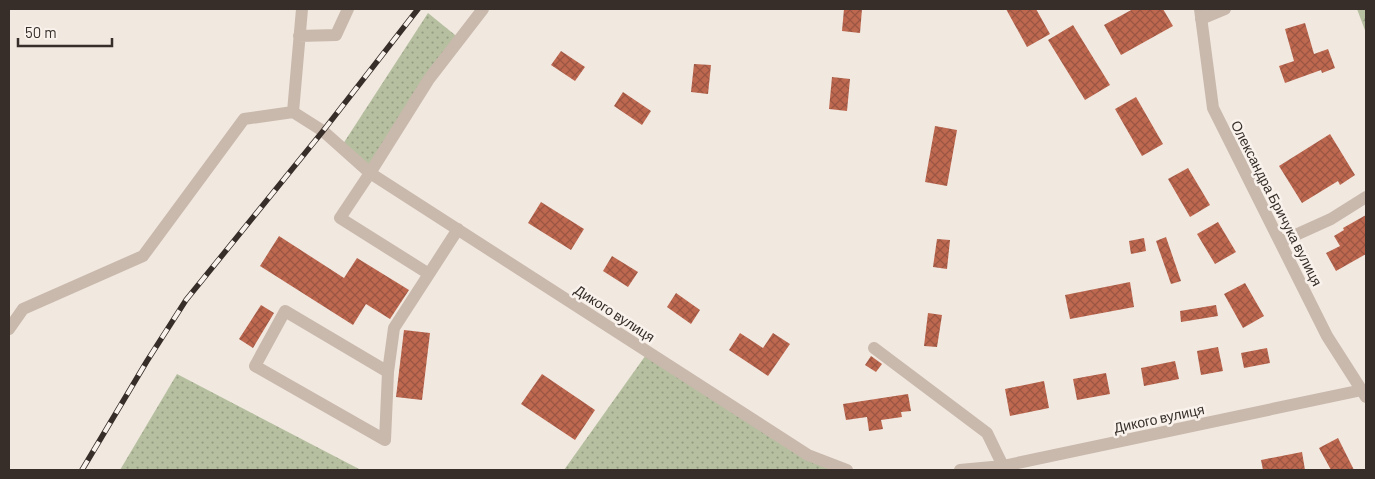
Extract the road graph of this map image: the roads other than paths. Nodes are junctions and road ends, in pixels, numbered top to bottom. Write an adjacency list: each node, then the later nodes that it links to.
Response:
1 (302, 9): 6 (street)
2 (348, 9): 6 (street)
3 (483, 9): 8 (street)
4 (1226, 9): 5 (street)
5 (1200, 14): 11 (street, Олександра Бричука вулиця)
6 (299, 36): 7 (street)
7 (294, 112): 8 (street, Дикого вулиця); 13 (street)
8 (370, 173): 10 (street, Дикого вулиця); 12 (street)
9 (1366, 197): 11 (street)
10 (458, 229): 12 (street); 18 (street, Дикого вулиця)
11 (1280, 242): 16 (street, Олександра Бричука вулиця)
12 (428, 274): 15 (street)
13 (9, 329)
14 (874, 348): 17 (street)
15 (388, 372): 15 (street)
16 (1364, 394): 17 (street, Дикого вулиця)
17 (1003, 468): 19 (street, Дикого вулиця)
18 (847, 470)
19 (960, 470)

